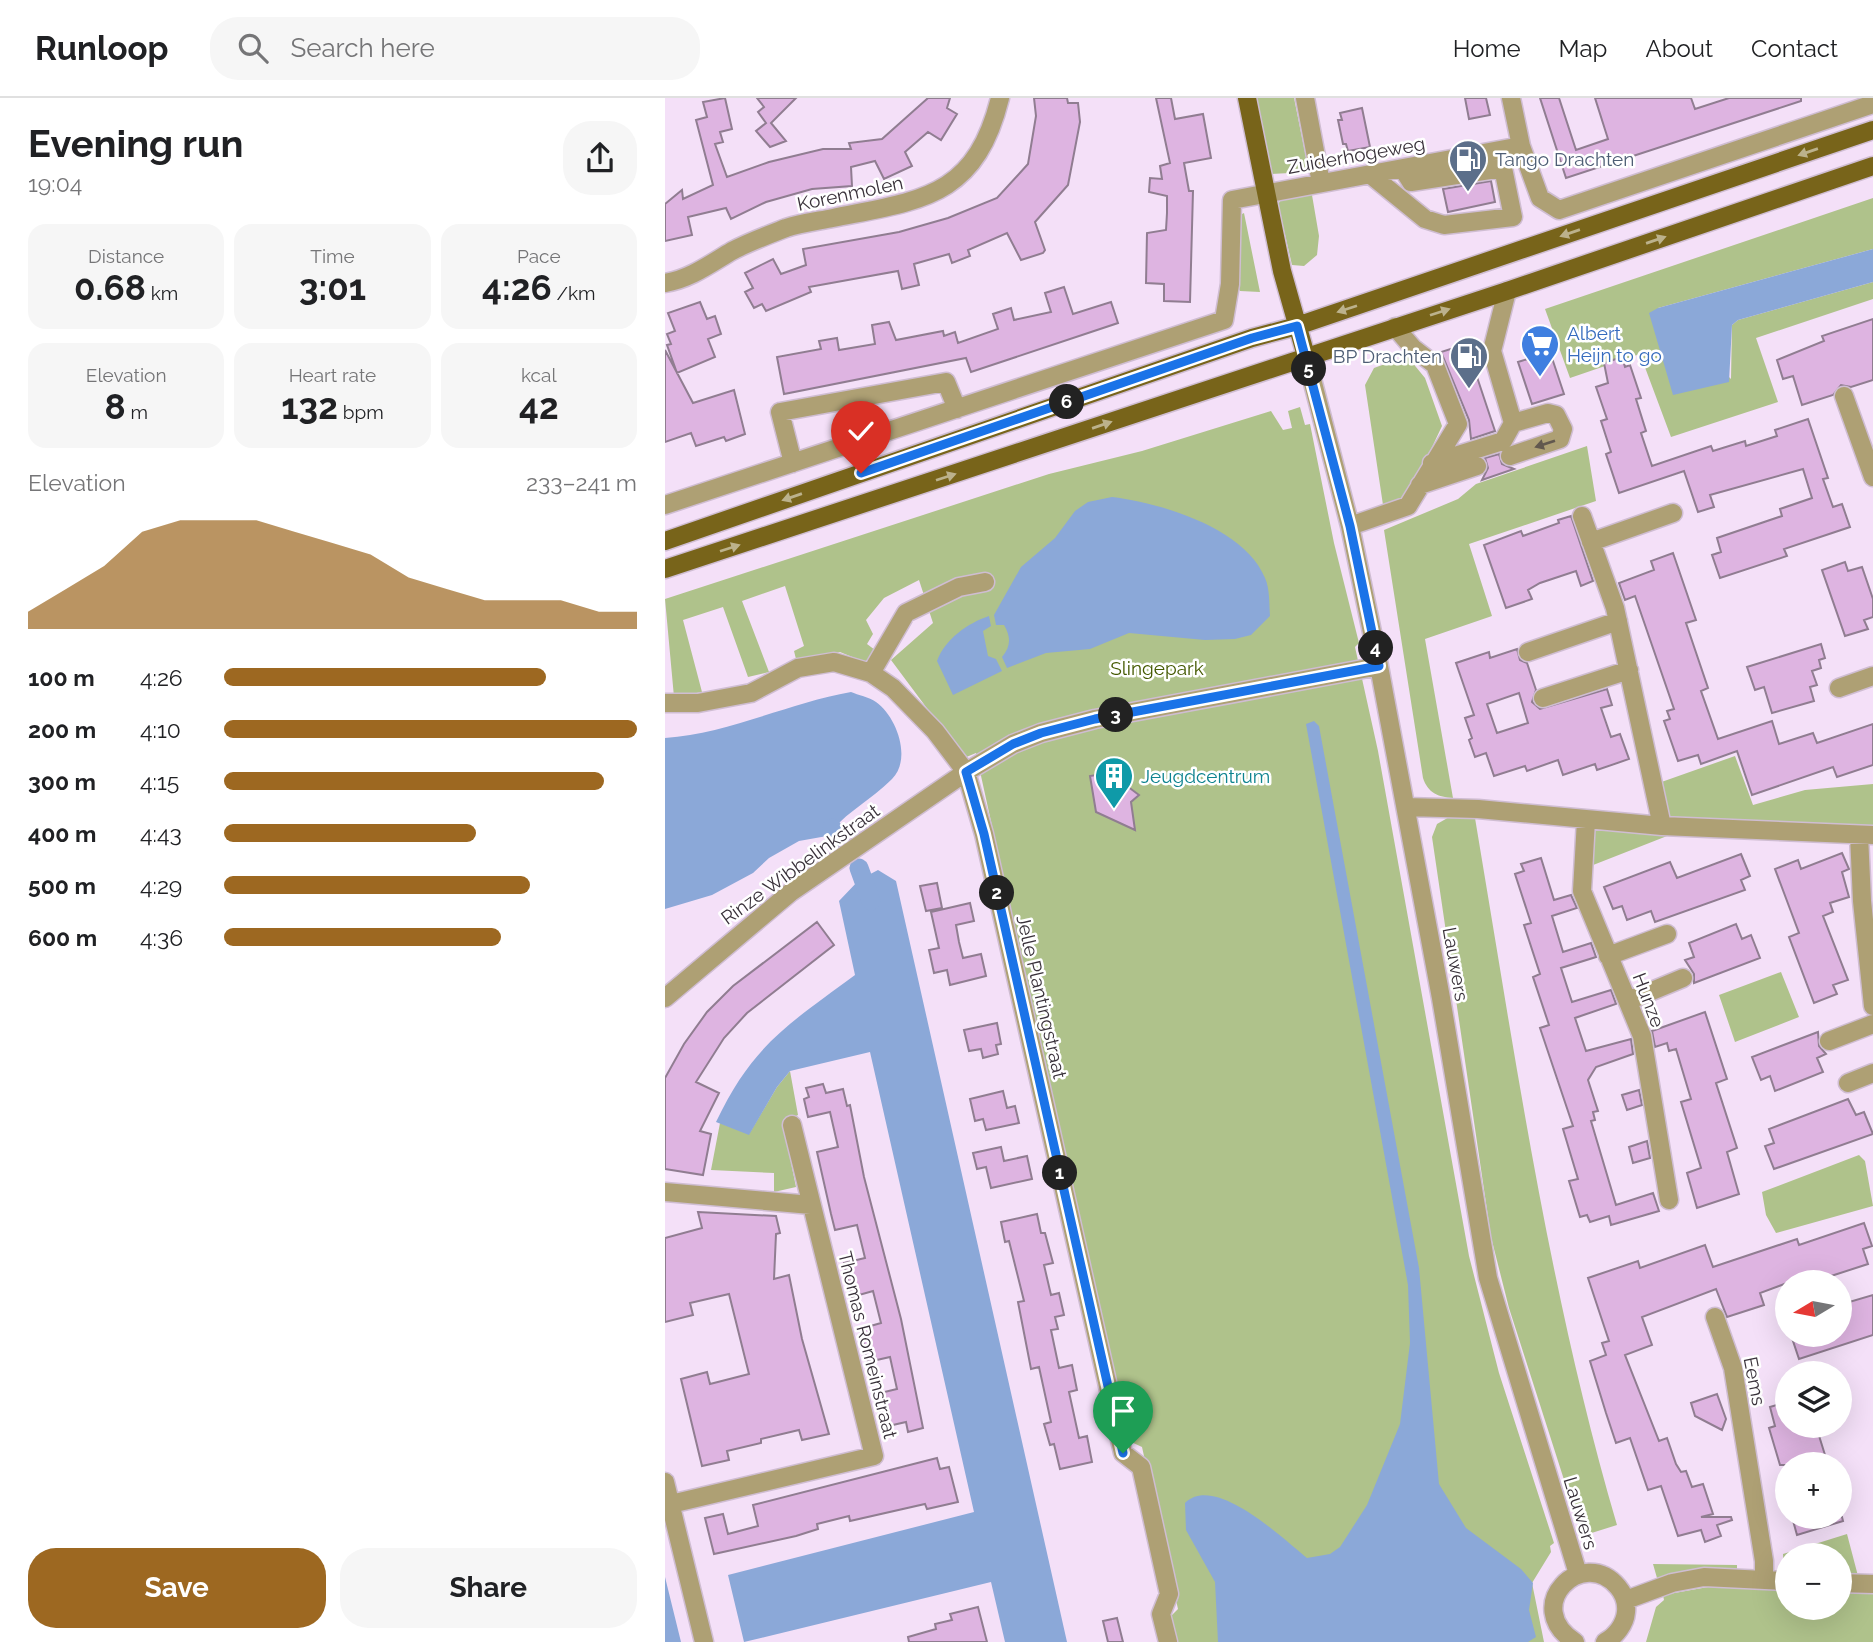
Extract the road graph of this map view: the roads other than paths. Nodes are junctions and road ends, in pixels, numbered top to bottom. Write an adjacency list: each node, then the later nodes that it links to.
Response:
1 (1000, 98): 13 (street, Korenmolen)
2 (1247, 98): 12 (main road)
3 (1305, 98): 11 (street)
4 (1511, 98): 7 (street)
5 (1873, 104): 7 (street)
6 (1873, 130): 15 (main road, one-way to 15)
7 (1521, 146): 9 (street, Zuiderhogeweg)
8 (1873, 166): 14 (main road, one-way to 8)
9 (1403, 169): 10 (street, Zuiderhogeweg); 10 (street)
10 (1371, 174): 11 (street, Zuiderhogeweg)
11 (1321, 183): 12 (street, Zuiderhogeweg)
12 (1266, 193): 15 (main road); 19 (street, Zuiderhogeweg)
13 (665, 283)
14 (1507, 291): 16 (main road, one-way to 14); 20 (street)
15 (1297, 326): 17 (main road); 31 (main road, one-way to 31)
16 (1395, 327): 17 (main road); 23 (street)
17 (1306, 356): 30 (street, Lauwers); 33 (main road, one-way to 17)
18 (1844, 396): 25 (street)
19 (957, 409): 22 (street, Zuiderhogeweg); 22 (street)
20 (1513, 423): 21 (street, one-way to 21); 23 (street)
21 (1510, 456)
22 (793, 463): 27 (street, Zuiderhogeweg)
23 (1432, 463): 26 (street)
24 (1477, 466): 26 (street)
25 (1873, 477)
26 (1420, 485): 30 (street)
27 (665, 505)
28 (1673, 513): 32 (street)
29 (1582, 516): 32 (street)
30 (1350, 526): 37 (street, Lauwers)
31 (665, 541)
32 (1591, 542): 35 (street)
33 (665, 569)
34 (985, 582): 39 (street)
35 (1618, 621): 36 (street); 38 (street)
36 (1528, 652)
37 (1379, 666): 44 (street); 45 (street, Lauwers)
38 (1629, 670): 42 (street); 47 (street)
39 (871, 673): 43 (street); 44 (street)
40 (1873, 676): 41 (street)
41 (1839, 688)
42 (1543, 698)
43 (665, 703)
44 (966, 772): 53 (street, Rinze Wibbelinkstraat); 74 (street, Jelle Plantingstraat)
45 (1406, 807): 46 (street); 67 (street, Lauwers)
46 (1586, 820): 47 (street); 51 (street, Hunze)
47 (1661, 826): 48 (street)
48 (1866, 835): 50 (street)
49 (1667, 934): 51 (street)
50 (1870, 951): 54 (street)
51 (1608, 956): 55 (street, Hunze)
52 (1683, 978): 55 (street)
53 (665, 998)
54 (1872, 999)
55 (1628, 1001): 62 (street, Hunze)
56 (1873, 1024): 57 (street)
57 (1829, 1041)
58 (1873, 1073): 59 (street)
59 (1848, 1083)
60 (792, 1125): 63 (street, Thomas Romeinstraat)
61 (665, 1192): 63 (street)
62 (1669, 1200)
63 (811, 1205): 66 (street, Thomas Romeinstraat)
64 (1715, 1317): 68 (street, Eems)
65 (665, 1482): 66 (street)
66 (671, 1504): 73 (street)
67 (1578, 1574): 72 (street); 75 (street)
68 (1764, 1580): 69 (street); 72 (street)
69 (1775, 1580)
70 (1852, 1583): 71 (street)
71 (1873, 1584)
72 (1626, 1600): 76 (street)
73 (704, 1642)
74 (1168, 1642)
75 (1575, 1642)
76 (1605, 1642)

